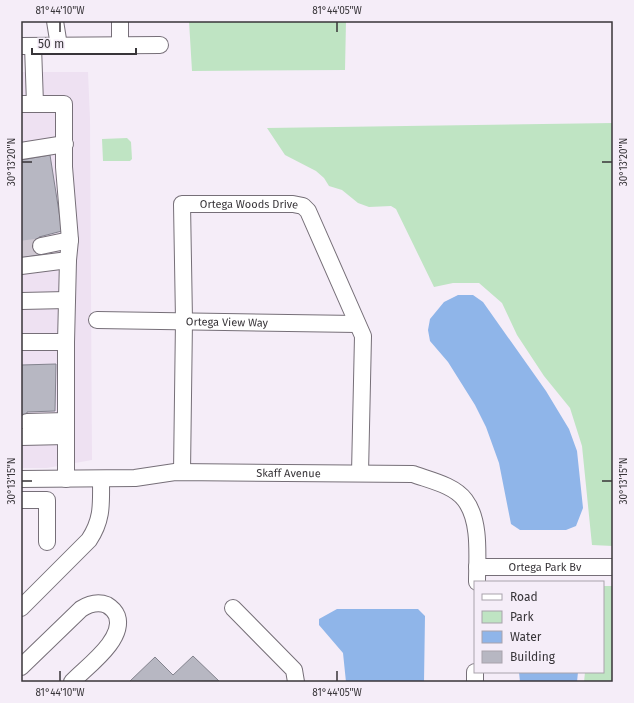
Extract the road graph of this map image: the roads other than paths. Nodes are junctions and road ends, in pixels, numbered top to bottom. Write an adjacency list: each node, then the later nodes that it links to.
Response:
1 (55, 21): 6 (street)
2 (120, 21): 3 (street)
3 (120, 45): 4 (street); 6 (street)
4 (160, 45)
5 (27, 46): 6 (street); 7 (street)
6 (59, 46)
7 (28, 104): 8 (street)
8 (65, 144): 9 (street); 10 (street)
9 (21, 151)
10 (70, 240): 11 (street); 12 (street)
11 (41, 246)
12 (68, 260): 13 (street); 14 (street)
13 (21, 266)
14 (67, 300): 15 (street); 20 (street)
15 (21, 301)
16 (97, 320): 17 (street, Ortega View Way)
17 (184, 320): 18 (street, Ortega View Way); 18 (street, Ortega Woods Drive); 23 (street, Ortega Woods Drive)
18 (357, 324): 24 (street, Ortega Woods Drive)
19 (21, 342): 20 (street)
20 (66, 342): 21 (street)
21 (66, 429): 22 (street); 27 (street)
22 (24, 430)
23 (182, 472): 24 (street, Skaff Avenue); 25 (street, Skaff Avenue)
24 (360, 474): 31 (street, Skaff Avenue)
25 (101, 478): 27 (street, Skaff Avenue); 32 (street)
26 (21, 479): 27 (street, Skaff Avenue)
27 (66, 479)
28 (21, 500): 29 (street)
29 (47, 542)
30 (613, 566): 31 (street, Ortega Park Bv)
31 (477, 574)
32 (21, 608)
33 (233, 608): 36 (street)
34 (21, 666): 35 (street)
35 (72, 682)
36 (296, 682)

